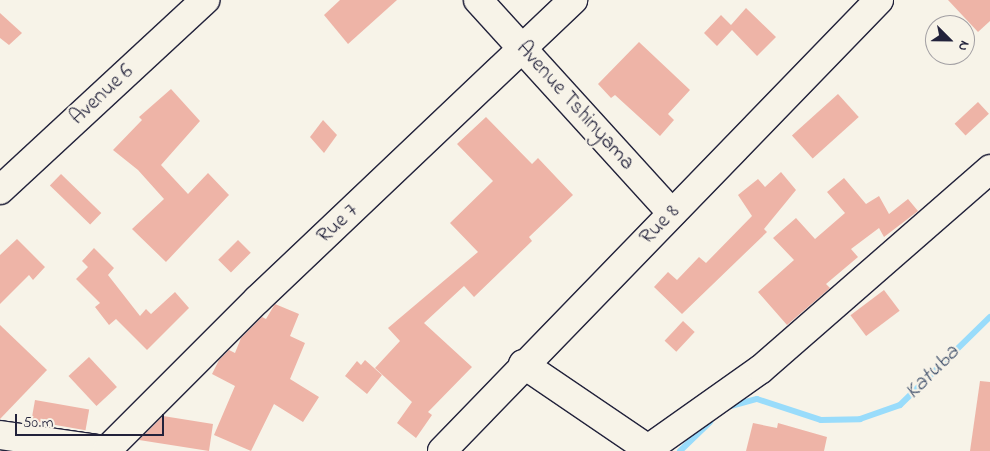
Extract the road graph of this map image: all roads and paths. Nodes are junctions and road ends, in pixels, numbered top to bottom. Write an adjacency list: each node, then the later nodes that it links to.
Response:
1 (205, 0): 7 (street, Avenue 6)
2 (478, 0): 5 (street, Avenue Tshinyama)
3 (573, 0): 5 (street, Rue 7)
4 (879, 0): 8 (street, Rue 8)
5 (524, 49): 8 (street, Avenue Tshinyama); 11 (street, Rue 7)
6 (990, 169): 9 (street)
7 (0, 190)
8 (672, 213): 9 (street, Rue 8)
9 (523, 364): 12 (street, Rue 8)
10 (0, 435): 11 (street)
11 (109, 451)
12 (442, 451)

